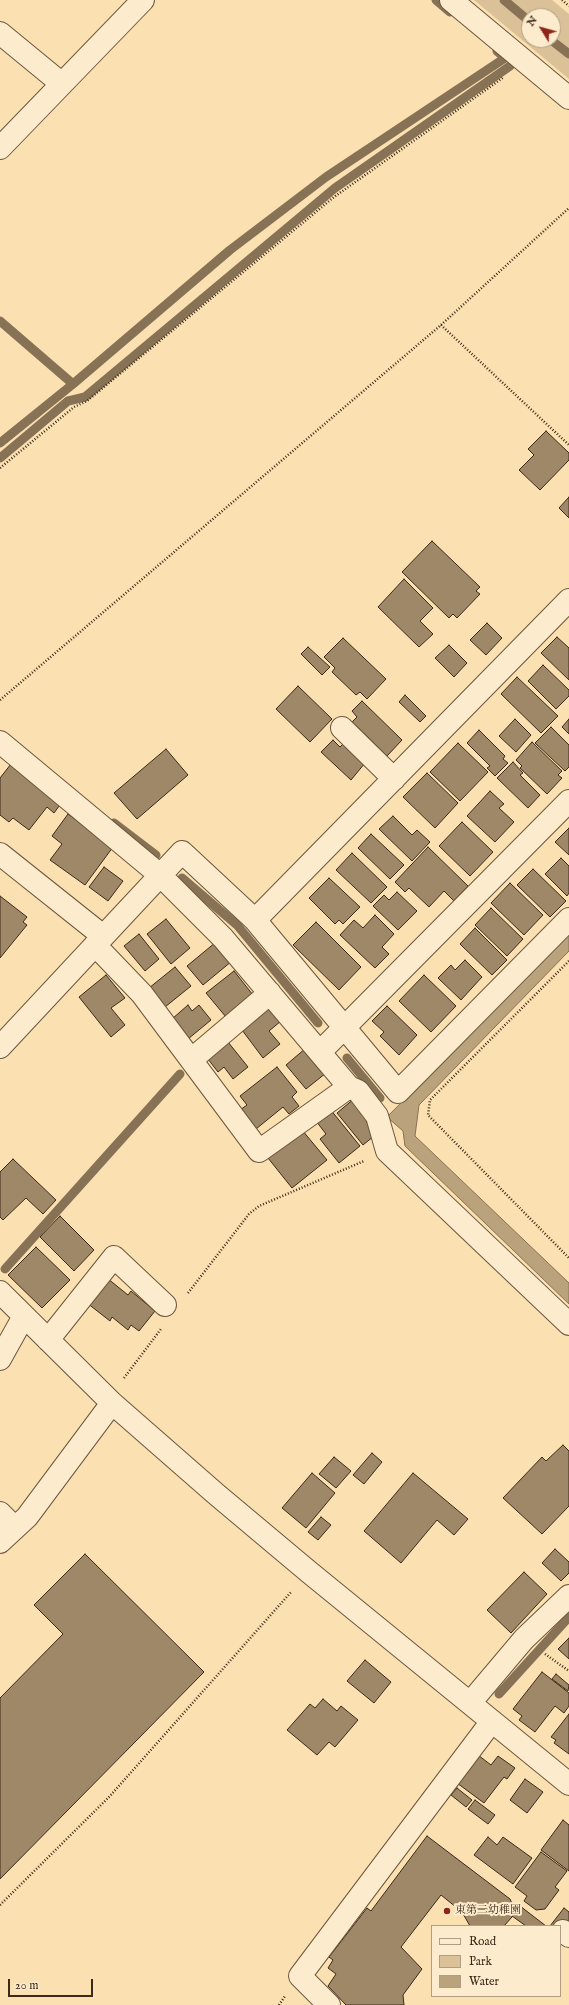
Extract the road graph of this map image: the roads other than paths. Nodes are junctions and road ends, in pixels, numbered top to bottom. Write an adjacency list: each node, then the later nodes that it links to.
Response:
1 (143, 0): 4 (street)
2 (451, 0): 5 (street)
3 (0, 33): 4 (street)
4 (62, 84): 6 (street)
5 (569, 98)
6 (0, 148)
7 (569, 600): 10 (street)
8 (342, 728): 10 (street)
9 (0, 742): 13 (street)
10 (394, 779): 15 (street)
11 (569, 801): 18 (street)
12 (0, 854): 16 (street)
13 (160, 875): 15 (street); 16 (street); 17 (street)
14 (569, 919): 23 (street)
15 (255, 920): 18 (street)
16 (99, 941): 19 (street); 21 (street)
17 (270, 993): 20 (street); 21 (street)
18 (344, 1028): 20 (street); 23 (street)
19 (0, 1047)
20 (320, 1052): 22 (street)
21 (191, 1060): 22 (street)
22 (349, 1087): 24 (street)
23 (398, 1092): 24 (street)
24 (377, 1116): 28 (street)
25 (0, 1292): 27 (street)
26 (164, 1315): 29 (street)
27 (24, 1316): 29 (street); 30 (street)
28 (569, 1324)
29 (48, 1340): 31 (street)
30 (0, 1359)
31 (110, 1401): 33 (street); 35 (street)
32 (0, 1513): 33 (street)
33 (8, 1535)
34 (569, 1596): 35 (street)
35 (470, 1703): 36 (street)
36 (492, 1721): 37 (street); 38 (street)
37 (569, 1784)
38 (329, 2005)

